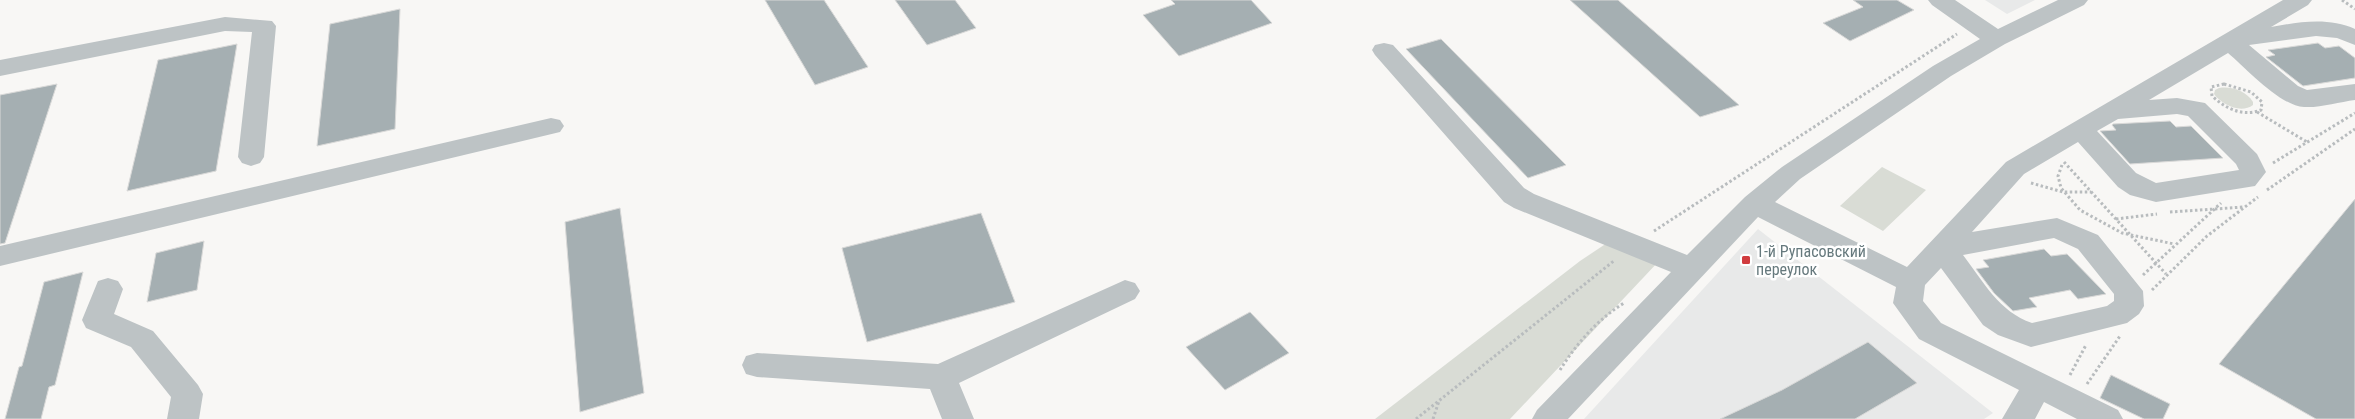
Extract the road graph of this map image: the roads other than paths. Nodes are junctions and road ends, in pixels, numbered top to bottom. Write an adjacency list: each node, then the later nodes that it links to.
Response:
1 (1940, 0): 4 (street)
2 (2076, 0): 4 (street)
3 (2300, 0): 6 (street)
4 (1997, 38): 14 (street)
5 (2355, 38): 6 (street)
6 (2229, 41): 9 (street); 10 (street)
7 (1384, 50): 17 (street)
8 (0, 68): 13 (street)
9 (2355, 92)
10 (2113, 111): 12 (street); 12 (street)
11 (551, 126): 16 (street)
12 (2081, 129): 15 (street)
13 (251, 158)
14 (1755, 204): 17 (street); 18 (street)
15 (1942, 248): 15 (street); 18 (street)
16 (0, 256)
17 (1690, 269): 26 (street)
18 (1911, 282): 23 (street)
19 (108, 289): 24 (street)
20 (1125, 291): 22 (street)
21 (757, 365): 22 (street)
22 (941, 377): 25 (street)
23 (2058, 395): 27 (street); 28 (street)
24 (183, 419)
25 (958, 419)
26 (1548, 419)
27 (2018, 419)
28 (2107, 419)

